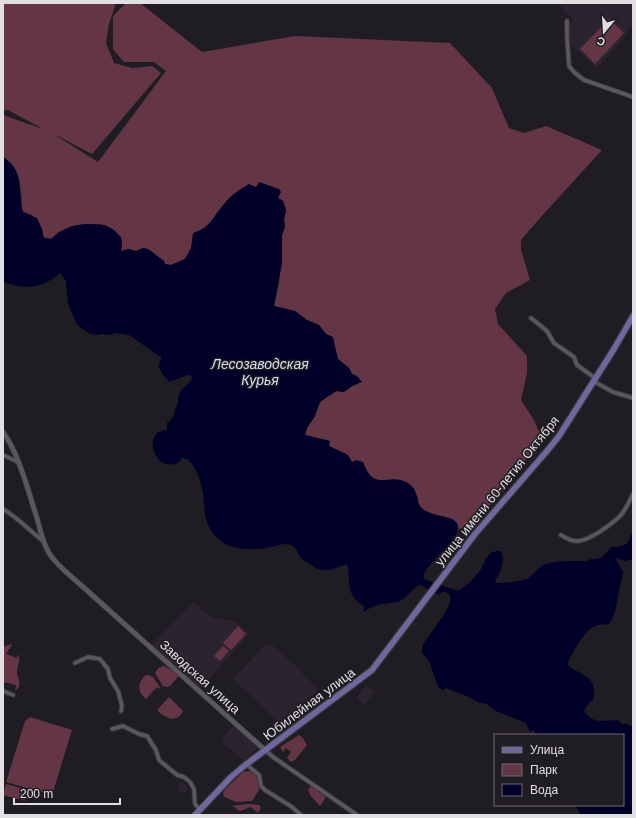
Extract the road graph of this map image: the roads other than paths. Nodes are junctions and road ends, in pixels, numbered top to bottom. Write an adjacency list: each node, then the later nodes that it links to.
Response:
1 (567, 21): 2 (street)
2 (633, 97)
3 (633, 316): 5 (main road, улица имени 60-летия Октября)
4 (531, 318): 5 (street)
5 (594, 380): 6 (street); 14 (main road, улица имени 60-летия Октября)
6 (633, 398)
7 (3, 432): 9 (street, Заводская улица)
8 (3, 455): 9 (street)
9 (18, 462): 13 (street, Заводская улица)
10 (633, 494): 12 (street)
11 (3, 509): 13 (street)
12 (561, 535)
13 (43, 540): 20 (street, Заводская улица)
14 (425, 600): 20 (main road, Юбилейная улица)
15 (75, 663): 18 (street)
16 (3, 690): 17 (street)
17 (13, 695)
18 (121, 711)
19 (112, 729): 22 (street)
20 (265, 750): 21 (main road, Юбилейная улица); 24 (street, Заводская улица)
21 (246, 764): 22 (main road, Юбилейная улица); 23 (street)
22 (199, 813)
23 (300, 815)
24 (357, 815)

